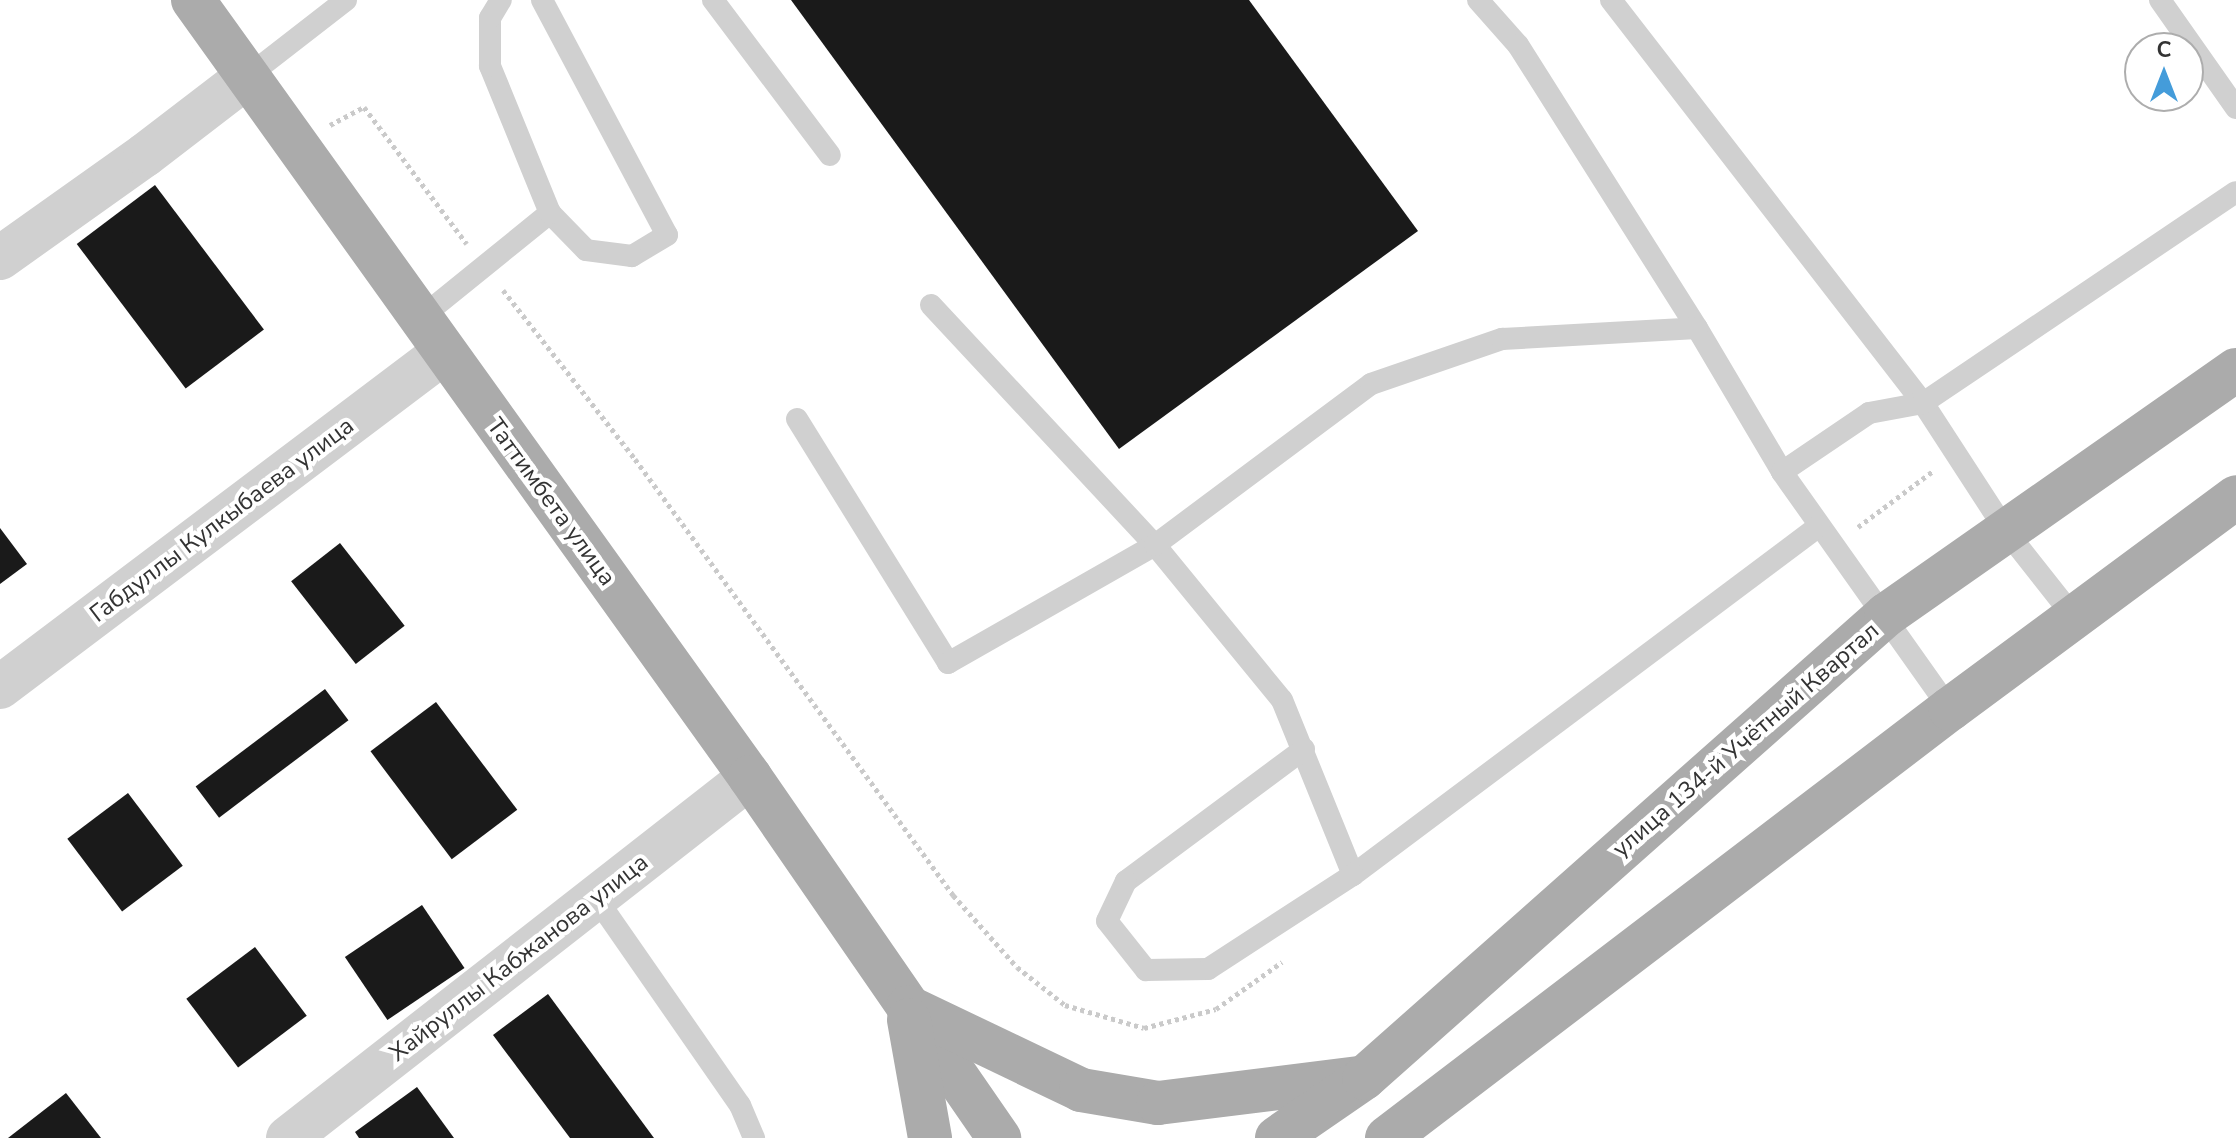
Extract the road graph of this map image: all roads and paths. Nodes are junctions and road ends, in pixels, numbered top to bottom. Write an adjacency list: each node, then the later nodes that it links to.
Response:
1 (193, 0): 9 (main road, Таттимбета улица)
2 (346, 0): 9 (lane)
3 (501, 0): 13 (lane)
4 (542, 0): 13 (lane)
5 (713, 0): 11 (lane)
6 (1478, 0): 16 (lane)
7 (1611, 0): 19 (lane)
8 (2160, 0): 10 (lane)
9 (248, 76): 14 (street); 17 (main road, Таттимбета улица)
10 (2236, 108)
11 (830, 155)
12 (2236, 192): 19 (lane)
13 (550, 213): 17 (lane)
14 (0, 258)
15 (931, 305): 26 (lane)
16 (1697, 328): 22 (lane); 26 (lane)
17 (431, 336): 30 (street, Габдуллы Кулкыбаева улица); 33 (main road, Таттимбета улица)
18 (2236, 370): 25 (main road, улица 134-й Учётный Квартал)
19 (1923, 403): 21 (lane); 22 (lane)
20 (797, 419): 26 (lane)
21 (1956, 453): 25 (lane); 27 (path)
22 (1782, 472): 24 (lane)
23 (2236, 497): 29 (main road)
24 (1819, 526): 27 (lane); 34 (lane)
25 (2006, 531): 28 (main road, улица 134-й Учётный Квартал); 29 (lane)
26 (1155, 545): 32 (lane)
27 (1834, 545): 28 (lane)
28 (1886, 615): 31 (lane); 37 (main road, улица 134-й Учётный Квартал)
29 (2074, 617): 31 (main road)
30 (0, 687)
31 (1950, 709): 43 (main road)
32 (1304, 749): 34 (lane); 34 (lane)
33 (750, 777): 35 (street, Хайруллы Кабжанова улица); 36 (main road, Таттимбета улица)
34 (1353, 875)
35 (596, 898): 38 (street, Хайруллы Кабжанова улица); 39 (lane)
36 (906, 1006): 37 (main road); 40 (main road); 41 (main road, Таттимбета улица)
37 (1364, 1078): 42 (main road, улица 134-й Учётный Квартал)
38 (288, 1138)
39 (754, 1138)
40 (930, 1138)
41 (999, 1138)
42 (1277, 1138)
43 (1387, 1138)

